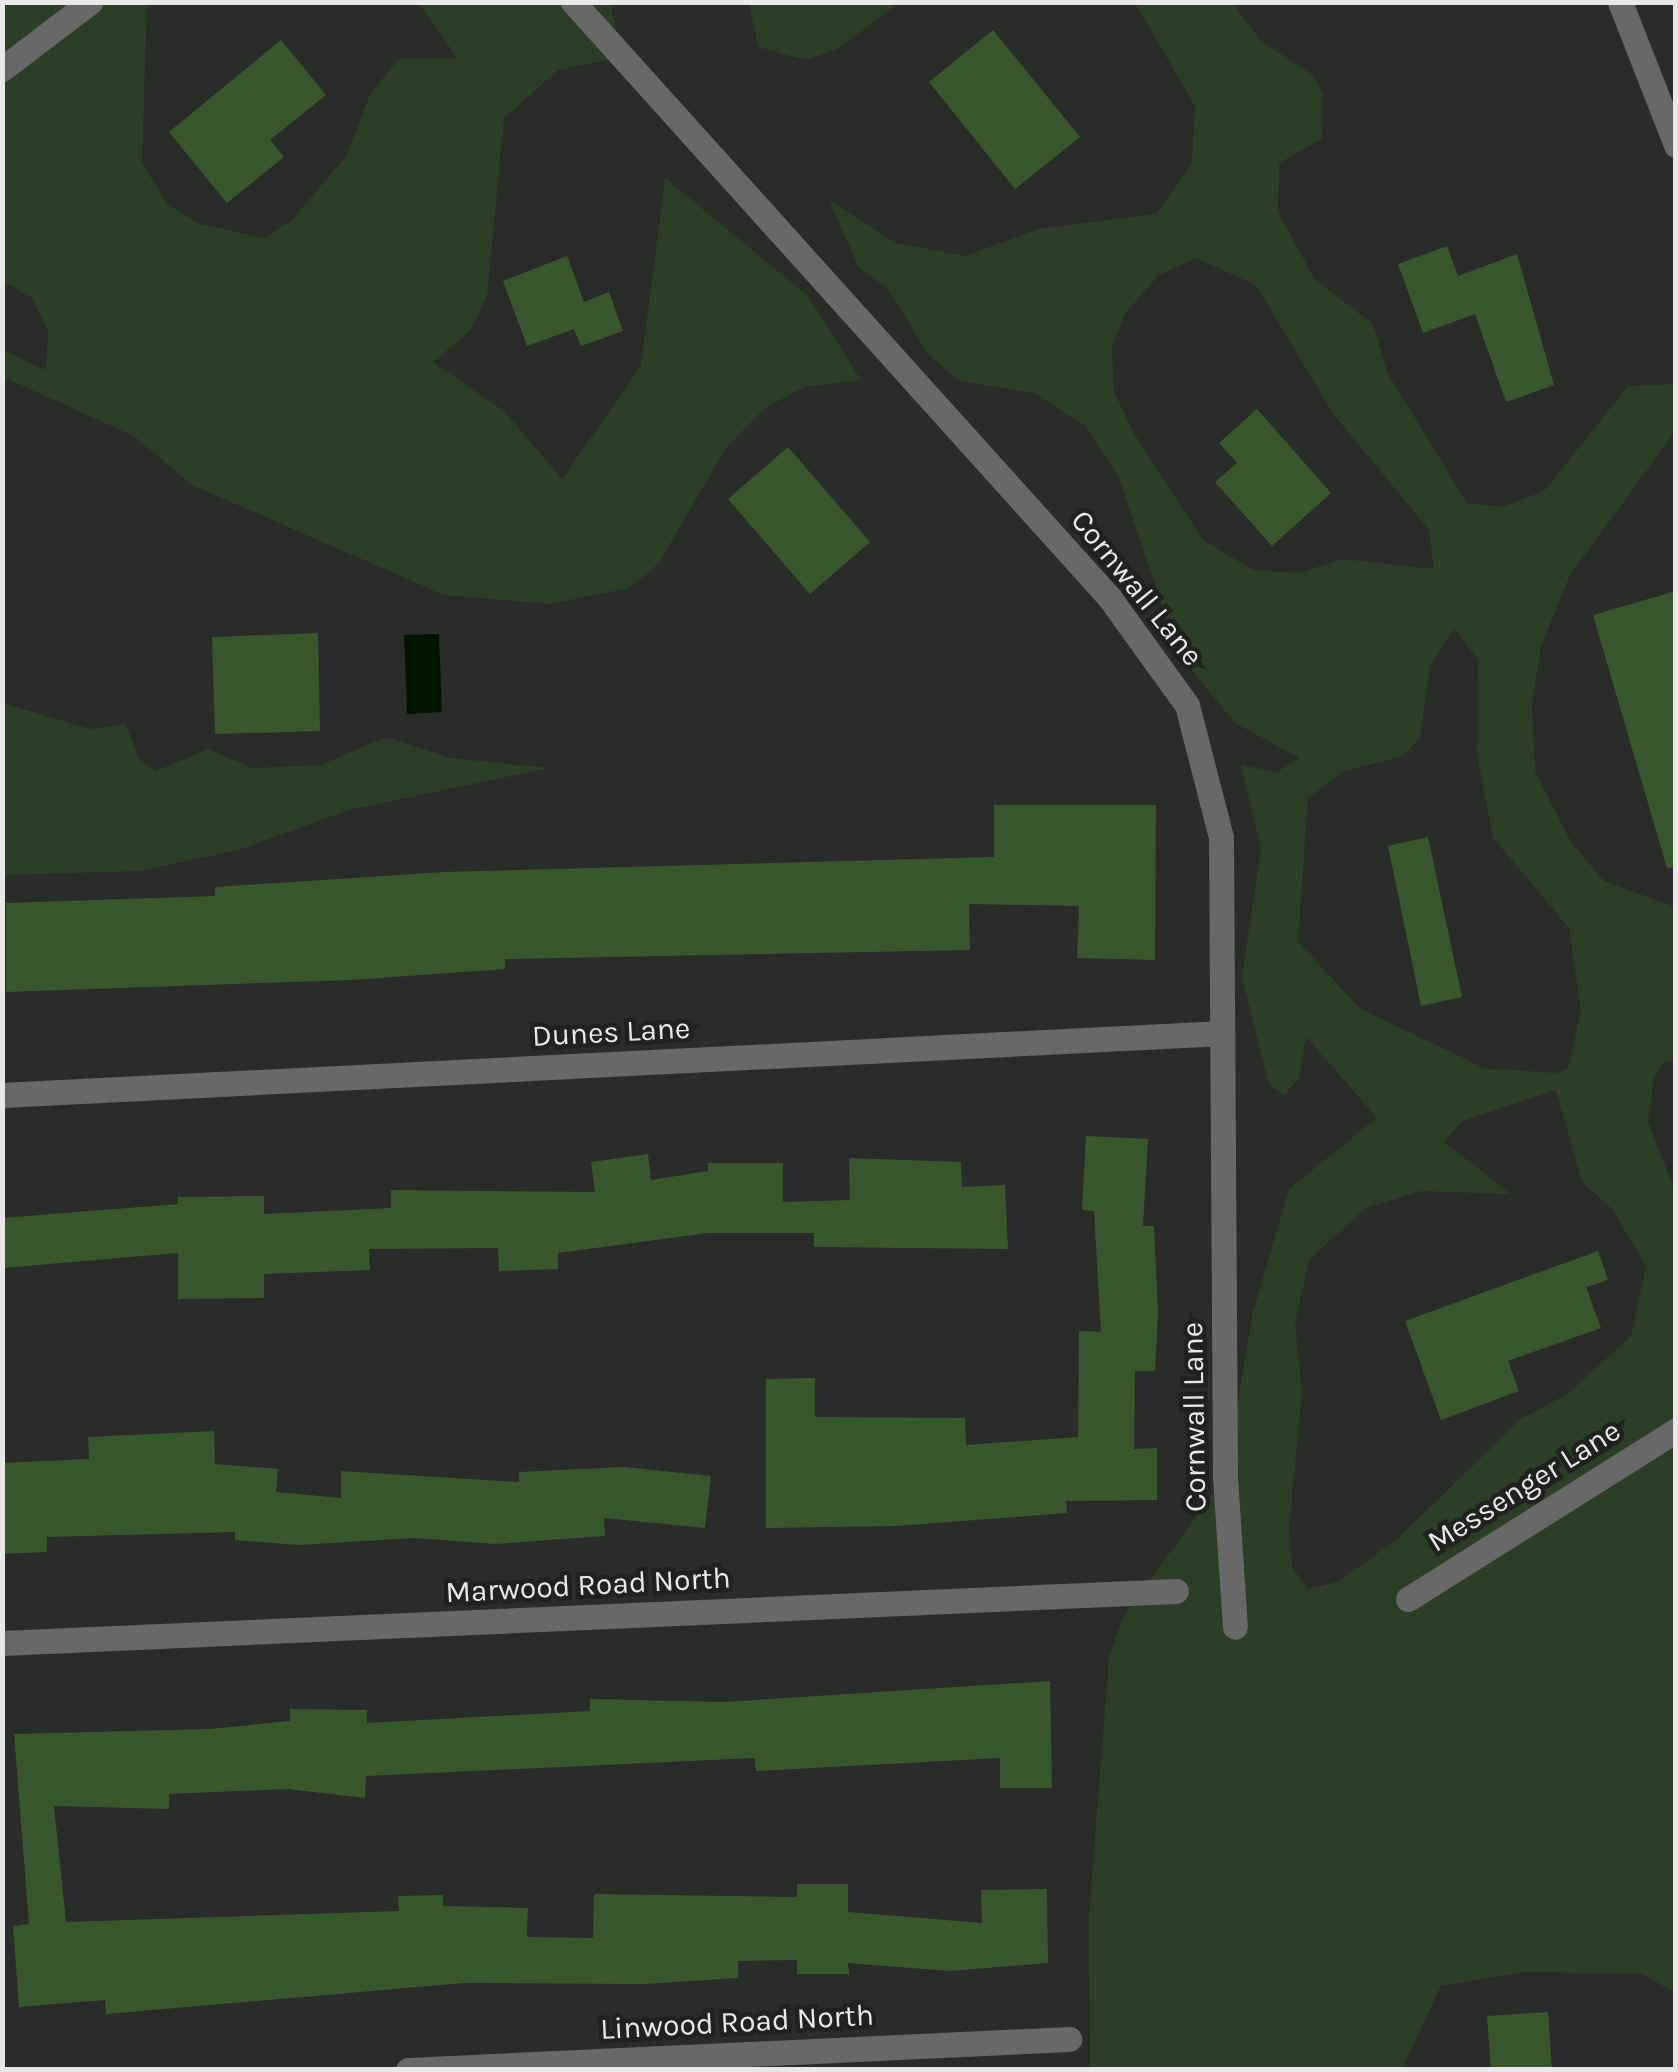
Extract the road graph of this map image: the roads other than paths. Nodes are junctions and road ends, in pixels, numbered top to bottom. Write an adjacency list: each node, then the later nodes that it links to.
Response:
1 (90, 2): 4 (street)
2 (573, 2): 6 (street, Cornwall Lane)
3 (1620, 2): 5 (street)
4 (2, 68)
5 (1676, 145)
6 (1222, 1034): 7 (street, Dunes Lane); 11 (street, Cornwall Lane)
7 (2, 1095)
8 (1676, 1430): 10 (street, Messenger Lane)
9 (1176, 1591): 12 (street, Marwood Road North)
10 (1408, 1599)
11 (1235, 1627)
12 (2, 1643)
13 (1069, 2039): 14 (street, Linwood Road North)
14 (408, 2070)

